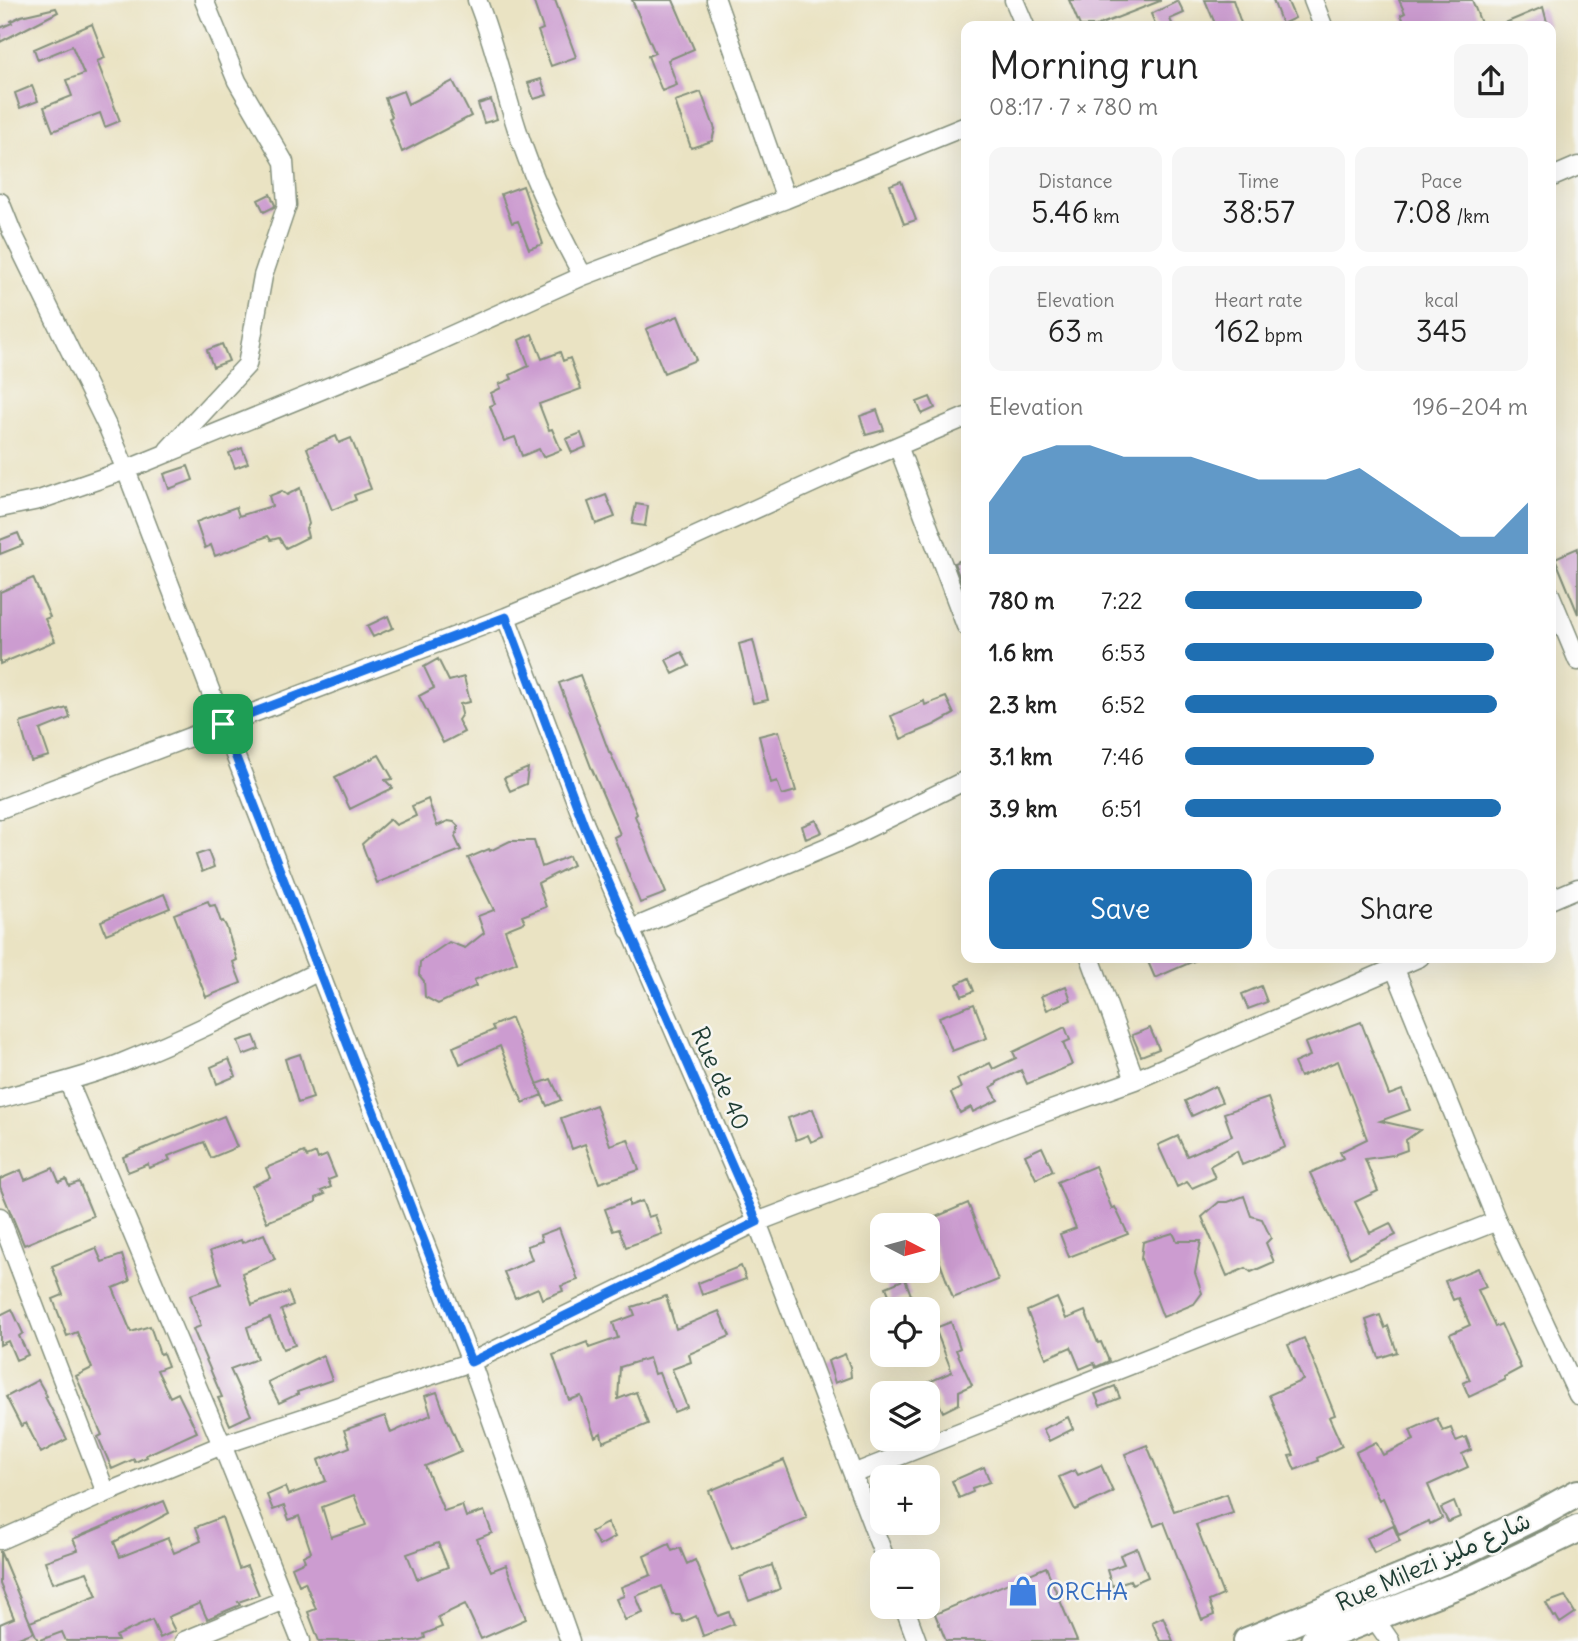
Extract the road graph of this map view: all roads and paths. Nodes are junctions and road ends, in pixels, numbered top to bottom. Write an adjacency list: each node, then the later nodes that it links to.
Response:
1 (204, 0): 16 (street)
2 (477, 0): 13 (street)
3 (716, 0): 11 (street)
4 (1014, 0): 6 (street)
5 (1313, 0): 7 (street)
6 (1023, 21)
7 (1321, 21)
8 (961, 128): 11 (street)
9 (1578, 166): 10 (street)
10 (1556, 175)
11 (786, 199): 13 (street)
12 (0, 202): 17 (street)
13 (583, 276): 16 (street)
14 (961, 419): 15 (street)
15 (898, 446): 20 (street); 21 (street)
16 (163, 455): 17 (street)
17 (126, 470): 18 (street); 23 (street)
18 (0, 509)
19 (1556, 608): 22 (street)
20 (961, 613)
21 (506, 617): 23 (street); 28 (street, Rue de 40)
22 (1578, 661)
23 (223, 724): 25 (street); 31 (street)
24 (961, 782): 28 (street)
25 (0, 809)
26 (1578, 888): 27 (street)
27 (1556, 897)
28 (629, 930): 37 (street, Rue de 40)
29 (1092, 963): 33 (street)
30 (1392, 963): 33 (street); 36 (street)
31 (319, 971): 32 (street); 38 (street)
32 (68, 1080): 34 (street); 40 (street)
33 (1135, 1080): 37 (street)
34 (0, 1099)
35 (0, 1217): 42 (street)
36 (1497, 1221): 39 (street); 41 (street)
37 (757, 1222): 38 (street); 41 (street, Rue de 40)
38 (471, 1362): 40 (street); 52 (street)
39 (1578, 1395)
40 (222, 1445): 42 (street); 47 (street)
41 (853, 1474): 46 (street, Rue de 40)
42 (106, 1493): 45 (street)
43 (1578, 1493): 54 (street, Rue Milezi شارع مليز)
44 (1578, 1529): 48 (street, Rue Milezi شارع مليز)
45 (0, 1540)
46 (881, 1549)
47 (284, 1600): 50 (street); 51 (street)
48 (1374, 1618): 55 (street, Rue Milezi شارع مليز); 56 (street)
49 (909, 1619): 53 (street)
50 (184, 1641)
51 (301, 1641)
52 (570, 1641)
53 (917, 1641)
54 (1247, 1641)
55 (1314, 1641)
56 (1390, 1641)

